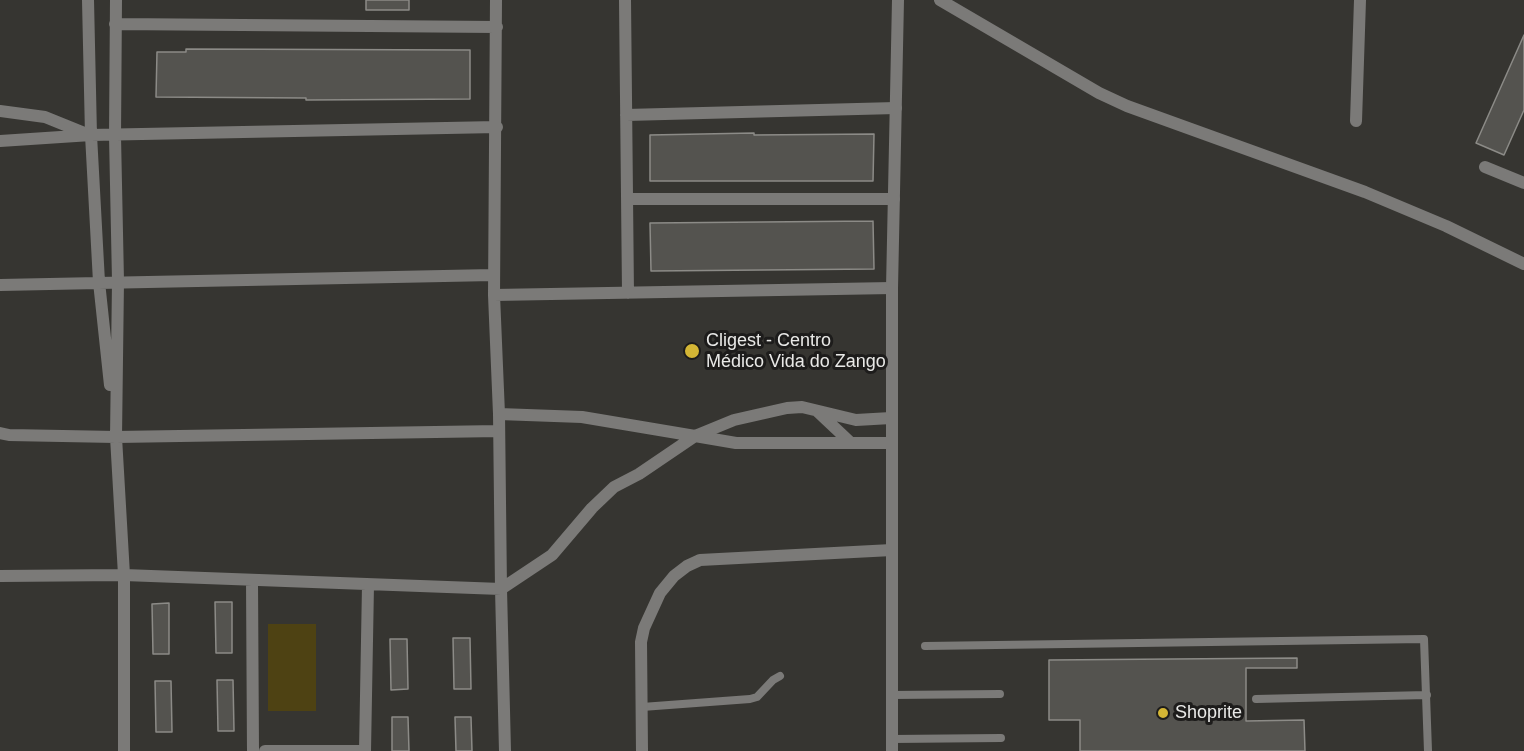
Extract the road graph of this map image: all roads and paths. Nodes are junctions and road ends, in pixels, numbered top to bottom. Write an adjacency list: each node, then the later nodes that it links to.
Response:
1 (88, 0): 15 (street)
2 (116, 0): 8 (street)
3 (496, 0): 9 (street)
4 (624, 0): 12 (street)
5 (898, 0): 10 (street)
6 (940, 0): 22 (street)
7 (1360, 0): 13 (street)
8 (115, 24): 9 (street); 16 (street)
9 (497, 27): 14 (street)
10 (896, 108): 12 (street); 21 (street)
11 (0, 111): 15 (street)
12 (626, 115): 20 (street)
13 (1356, 121)
14 (496, 127): 16 (street); 23 (street)
15 (91, 135): 16 (street); 17 (street); 25 (street)
16 (115, 136): 24 (street)
17 (0, 141)
18 (1485, 167): 19 (street)
19 (1524, 183)
20 (627, 199): 21 (street); 28 (street)
21 (894, 199): 27 (street)
22 (1524, 264)
23 (493, 275): 24 (street); 29 (street)
24 (118, 281): 25 (street); 38 (street)
25 (99, 282): 26 (street); 38 (street)
26 (0, 285)
27 (892, 288): 28 (street); 32 (street)
28 (628, 293): 29 (street)
29 (494, 295): 31 (street)
30 (816, 410): 33 (street); 35 (street); 37 (street)
31 (499, 414): 34 (street); 37 (street)
32 (891, 418): 33 (street); 41 (street)
33 (856, 420): 35 (street)
34 (499, 431): 38 (street); 47 (street)
35 (838, 431): 39 (street); 40 (street)
36 (3, 435): 38 (street)
37 (695, 436): 39 (street); 47 (street)
38 (116, 437): 44 (street)
39 (816, 443): 40 (street)
40 (851, 443): 41 (street)
41 (891, 443): 42 (street)
42 (892, 550): 51 (street); 54 (street)
43 (0, 576): 44 (street)
44 (124, 576): 45 (street); 57 (street)
45 (252, 581): 46 (street); 58 (street)
46 (368, 585): 47 (street); 60 (street)
47 (501, 589): 61 (street)
48 (925, 646): 52 (lane)
49 (780, 676): 54 (lane)
50 (1000, 694): 51 (lane)
51 (892, 695): 56 (street)
52 (1427, 695): 53 (lane); 63 (lane)
53 (1256, 699)
54 (642, 707): 62 (street)
55 (1002, 738): 56 (lane)
56 (892, 745)
57 (124, 751)
58 (253, 751)
59 (265, 751): 60 (street)
60 (365, 751)
61 (505, 751)
62 (642, 751)
63 (1428, 751)

